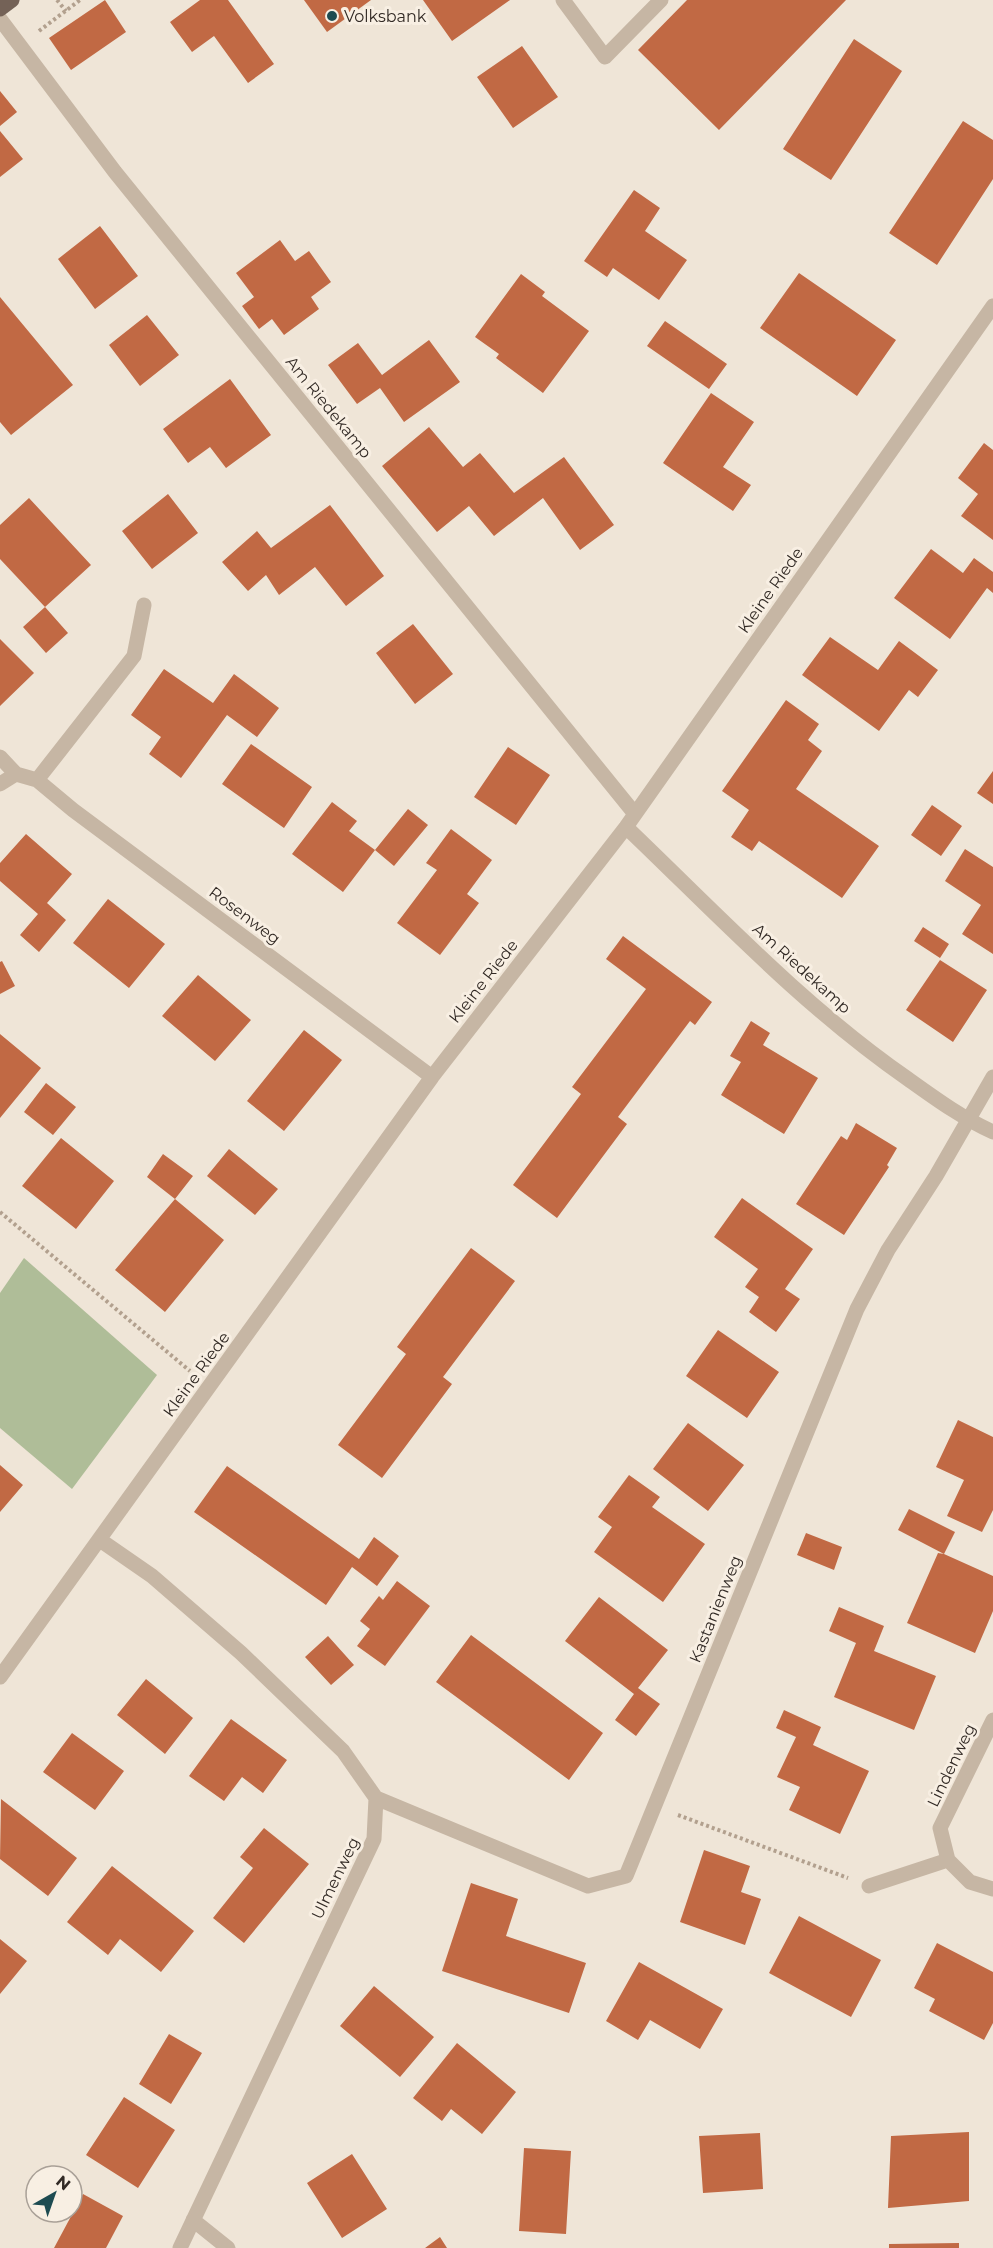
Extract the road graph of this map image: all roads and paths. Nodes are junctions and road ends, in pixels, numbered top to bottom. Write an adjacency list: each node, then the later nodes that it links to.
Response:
1 (12, 0): 5 (main road)
2 (57, 0): 6 (path)
3 (563, 0): 4 (street)
4 (662, 0)
5 (0, 9)
6 (66, 11)
7 (0, 19): 14 (street, Am Riedekamp)
8 (993, 306): 14 (street, Kleine Riede)
9 (144, 605): 12 (street)
10 (0, 757): 11 (street)
11 (16, 774): 12 (street, Rosenweg); 13 (street)
12 (37, 780): 15 (street, Rosenweg)
13 (0, 784)
14 (630, 820): 15 (street, Kleine Riede); 17 (street, Am Riedekamp)
15 (432, 1077): 20 (street, Kleine Riede)
16 (993, 1077): 17 (street)
17 (967, 1120): 18 (street, Am Riedekamp); 25 (street, Kastanienweg)
18 (993, 1132)
19 (0, 1212): 20 (path)
20 (208, 1387): 21 (street, Kleine Riede)
21 (100, 1540): 22 (street, Kleine Riede); 24 (street)
22 (0, 1677)
23 (993, 1720): 26 (street, Lindenweg)
24 (376, 1798): 25 (street, Kastanienweg); 29 (street, Ulmenweg)
25 (654, 1807): 27 (path)
26 (948, 1860): 27 (street); 28 (street)
27 (869, 1886)
28 (993, 1889)
29 (193, 2220): 30 (street, Ulmenweg); 31 (street)
30 (180, 2248)
31 (228, 2248)

